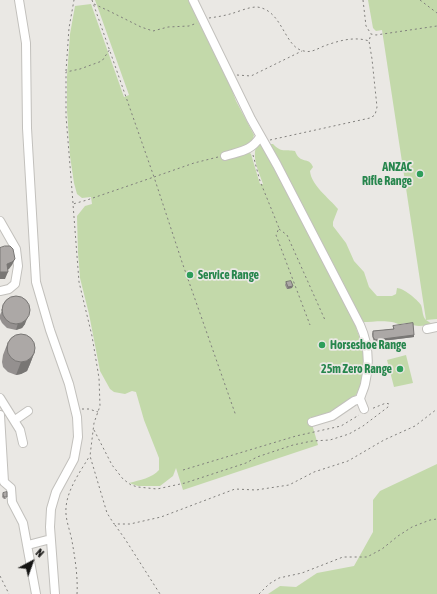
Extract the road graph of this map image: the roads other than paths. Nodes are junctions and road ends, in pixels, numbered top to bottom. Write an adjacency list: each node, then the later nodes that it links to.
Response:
1 (19, 0): 20 (lane)
2 (193, 0): 3 (lane)
3 (262, 139): 4 (lane); 10 (lane)
4 (225, 156)
5 (0, 221): 6 (lane)
6 (0, 291)
7 (437, 327): 8 (lane)
8 (427, 329)
9 (0, 398): 14 (lane)
10 (360, 399): 11 (lane); 15 (lane)
11 (364, 409)
12 (28, 411): 14 (lane)
13 (0, 415): 18 (lane)
14 (15, 420): 16 (lane)
15 (312, 422)
16 (23, 443)
17 (46, 540): 18 (lane)
18 (28, 545): 19 (lane)
19 (36, 594)
20 (55, 594)

